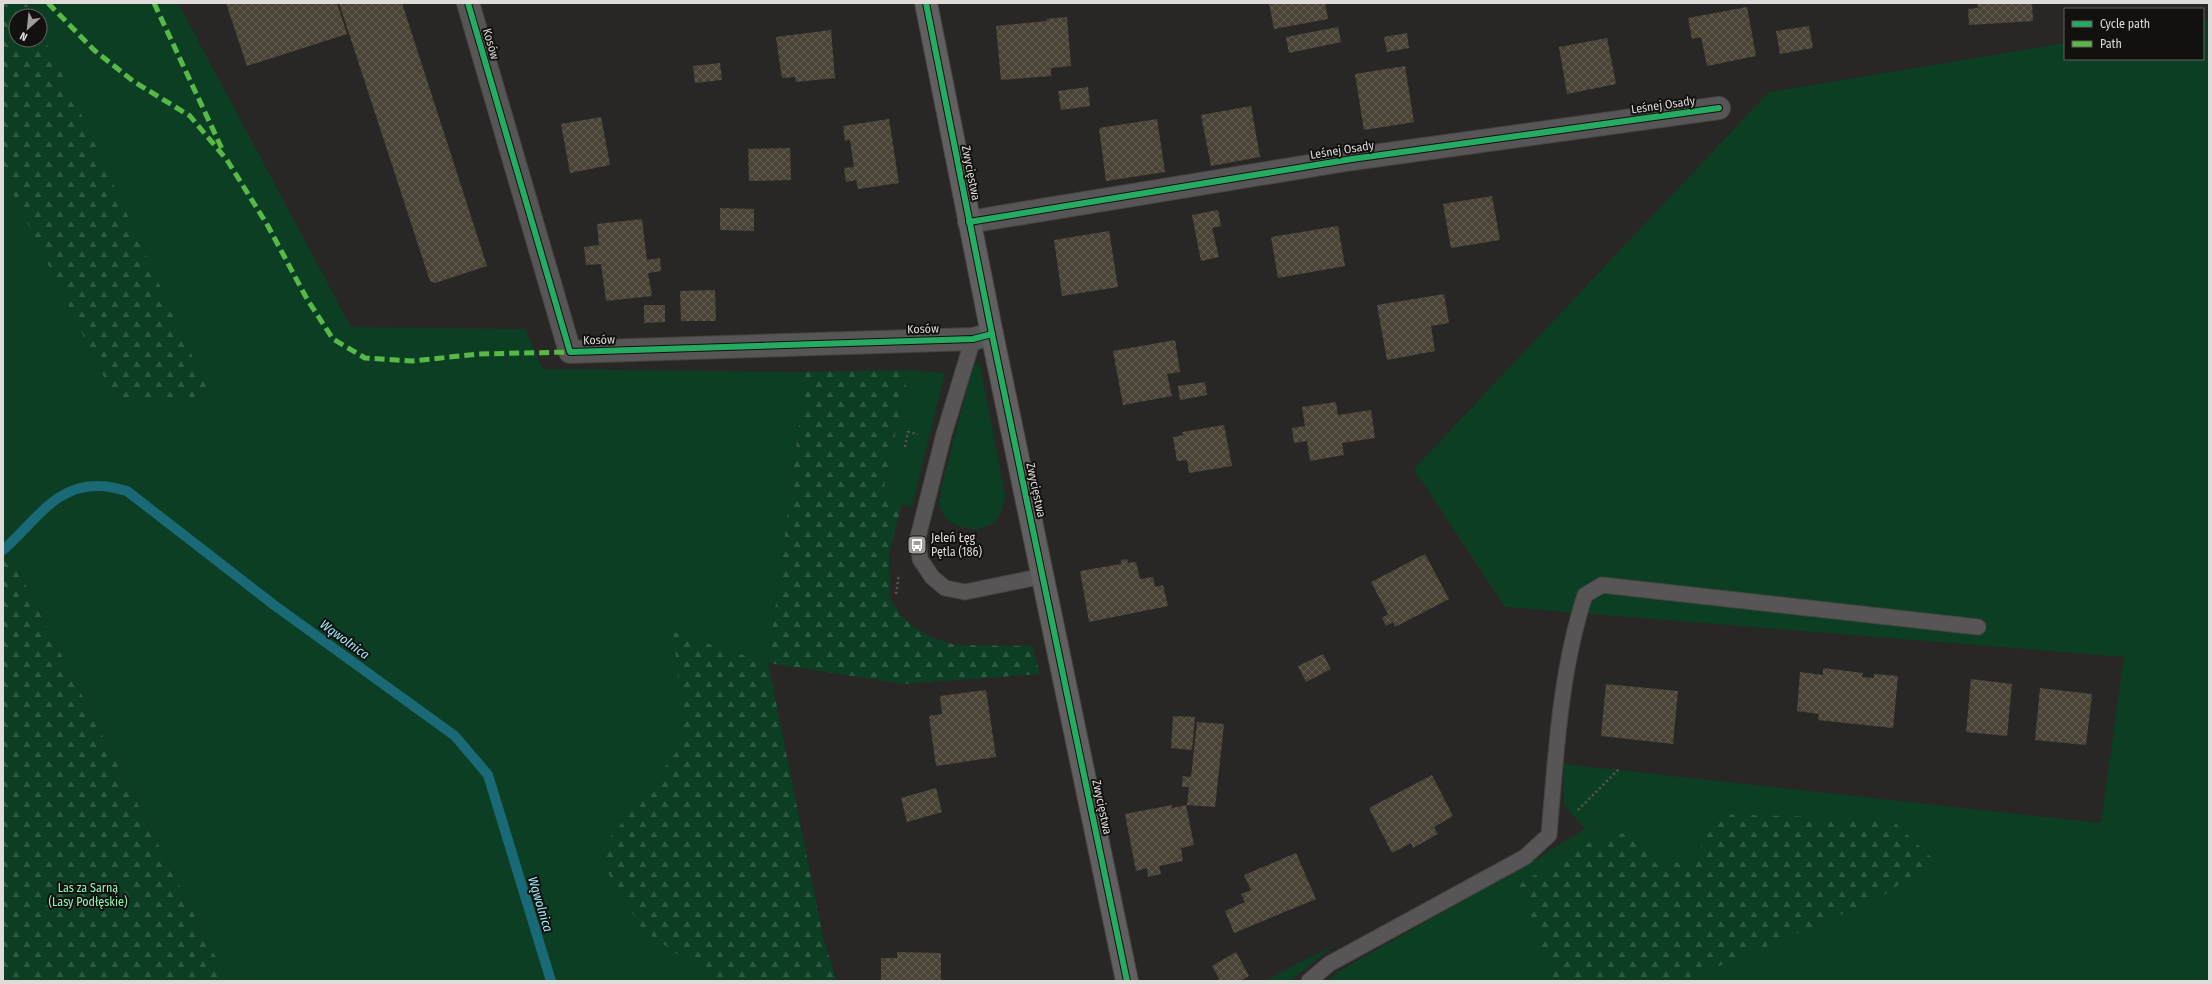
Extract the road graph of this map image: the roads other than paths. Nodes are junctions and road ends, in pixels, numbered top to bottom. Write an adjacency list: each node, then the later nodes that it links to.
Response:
1 (468, 3): 5 (street, Kosów)
2 (926, 3): 4 (street, Zwycięstwa)
3 (1719, 108): 4 (street, Leśnej Osady)
4 (970, 222): 5 (street, Zwycięstwa)
5 (982, 337): 6 (street, Zwycięstwa); 6 (lane)
6 (1043, 576): 8 (street, Zwycięstwa)
7 (1978, 627): 9 (lane)
8 (1127, 981)
9 (1309, 981)

